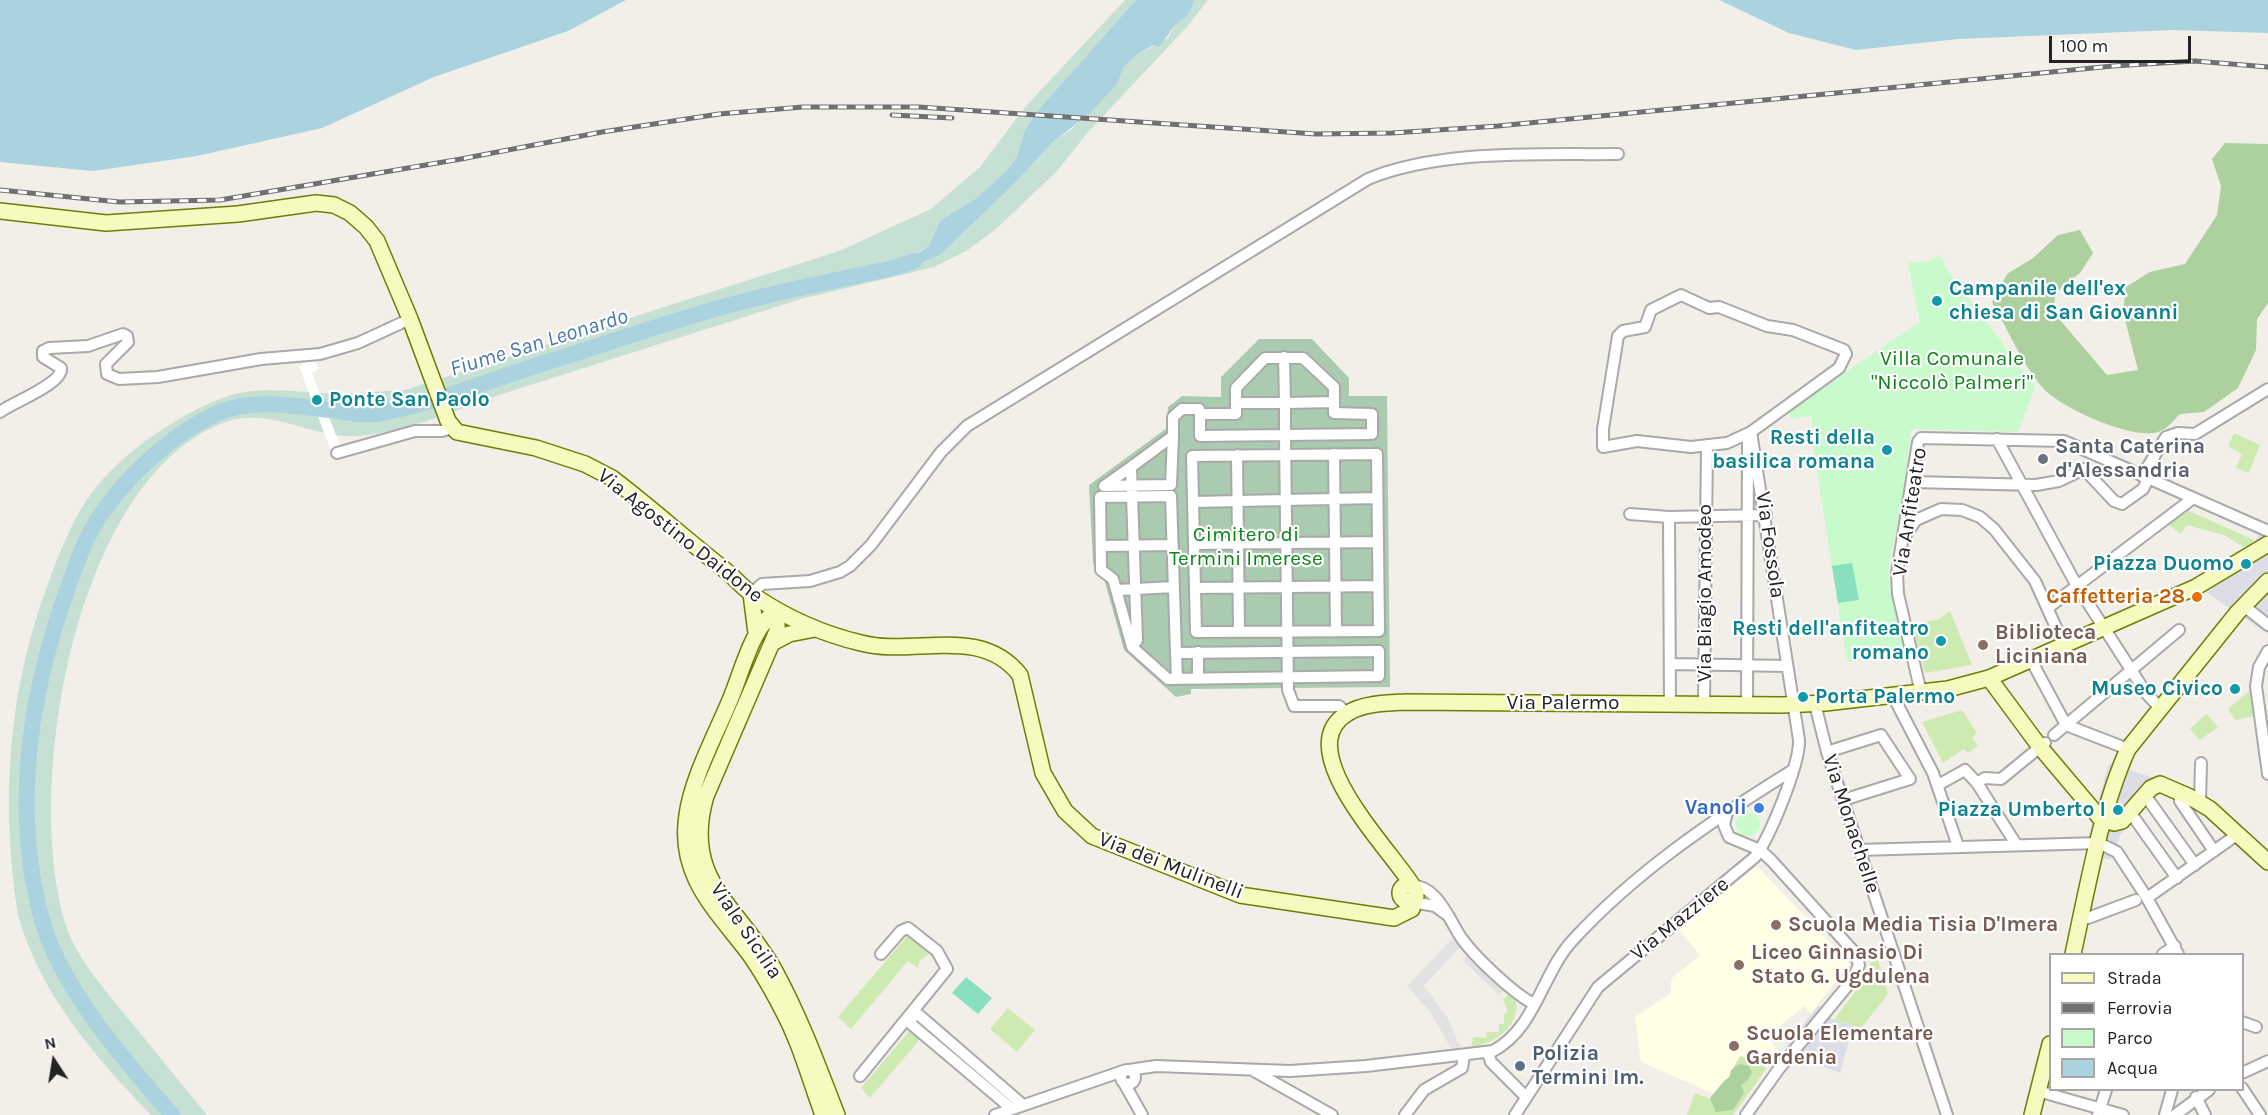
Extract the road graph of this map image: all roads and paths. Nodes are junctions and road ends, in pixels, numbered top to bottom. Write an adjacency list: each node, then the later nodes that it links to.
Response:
1 (1618, 154): 58 (street)
2 (0, 211): 3 (street)
3 (410, 319): 9 (street); 11 (street)
4 (1284, 357): 6 (street); 7 (street); 8 (street)
5 (2268, 389): 22 (street)
6 (1334, 402): 8 (street); 13 (street)
7 (1236, 403): 8 (street); 10 (street)
8 (1285, 403): 13 (street)
9 (0, 412)
10 (1200, 414): 13 (street); 14 (street)
11 (450, 425): 17 (street); 58 (street, Via Agostino Daidone)
12 (1750, 432): 16 (street); 16 (street); 33 (street, Via Fossola); 34 (street)
13 (1285, 435): 18 (street)
14 (1173, 436): 21 (street); 25 (street)
15 (1997, 439): 22 (street); 23 (street, Via Anfiteatro); 24 (street)
16 (1707, 445): 36 (street, Via Biagio Amodeo)
17 (337, 453)
18 (1285, 454): 19 (street); 20 (street); 29 (street)
19 (1334, 454): 26 (street); 27 (street)
20 (1237, 455): 30 (street); 31 (street)
21 (1131, 467): 25 (street); 25 (street)
22 (2145, 477): 24 (street); 28 (street)
23 (1913, 482): 24 (street); 38 (street, Via Anfiteatro)
24 (2021, 486): 49 (street)
25 (1131, 491): 45 (street); 46 (street); 47 (street)
26 (1377, 498): 27 (street); 39 (street)
27 (1335, 499): 29 (street); 41 (street)
28 (2192, 499): 37 (street); 49 (street)
29 (1286, 500): 30 (street); 40 (street)
30 (1237, 501): 31 (street); 43 (street)
31 (1193, 502): 42 (street)
32 (1630, 514): 35 (street)
33 (1766, 515): 34 (street); 81 (street, Via Fossola)
34 (1747, 516): 36 (street); 80 (street)
35 (1669, 517): 36 (street); 78 (street)
36 (1704, 517): 79 (street, Via Biagio Amodeo)
37 (2268, 531)
38 (1904, 539): 60 (street); 87 (street, Via Anfiteatro)
39 (1378, 542): 41 (street); 51 (street)
40 (1287, 543): 41 (street); 43 (street); 54 (street)
41 (1335, 543): 50 (street)
42 (1194, 544): 43 (street); 55 (street)
43 (1238, 544): 53 (street)
44 (2268, 544): 63 (street, Via Palermo)
45 (1173, 545): 47 (street); 52 (street)
46 (1101, 546): 47 (street); 57 (street)
47 (1133, 546): 56 (street)
48 (2268, 581): 59 (street)
49 (2077, 585): 60 (street); 63 (street)
50 (1335, 586): 51 (street); 54 (street); 66 (street)
51 (1378, 586): 66 (street)
52 (1174, 587): 56 (street); 75 (street)
53 (1239, 587): 54 (street); 55 (street); 67 (street)
54 (1287, 587): 68 (street)
55 (1195, 588): 67 (street)
56 (1135, 589): 57 (street); 72 (street)
57 (1116, 590): 72 (street)
58 (751, 594): 61 (street, Via Agostino Daidone); 69 (street)
59 (2244, 606): 62 (street); 92 (street)
60 (2049, 607): 71 (street)
61 (777, 610): 64 (street, Via dei Mulinelli); 69 (street); 70 (street, Viale Sicilia)
62 (2268, 625)
63 (2106, 627): 71 (street, Via Palermo); 82 (street)
64 (815, 629): 70 (street); 125 (street, Via dei Mulinelli)
65 (2179, 630): 82 (street)
66 (1336, 631): 68 (street)
67 (1239, 632): 68 (street)
68 (1287, 632): 73 (street)
69 (756, 633): 162 (street, Viale Sicilia)
70 (772, 642): 163 (street, Viale Sicilia)
71 (2064, 645): 77 (street, Via Palermo)
72 (1132, 646): 85 (street)
73 (1287, 651): 76 (street); 83 (street); 83 (street)
74 (2268, 651): 102 (street)
75 (1176, 652): 76 (street); 85 (street)
76 (1198, 652): 86 (street)
77 (2031, 660): 84 (street, Via Palermo); 96 (street)
78 (1671, 664): 79 (street); 89 (street)
79 (1705, 665): 80 (street); 90 (street, Via Biagio Amodeo)
80 (1747, 666): 81 (street); 91 (street)
81 (1787, 666): 94 (street, Via Fossola)
82 (2130, 669): 92 (street); 96 (street)
83 (1288, 677): 86 (street); 95 (street)
84 (1989, 678): 87 (street, Via Palermo); 98 (street)
85 (1176, 679): 86 (street)
86 (1198, 679)
87 (1921, 693): 88 (street, Via Palermo)
88 (1893, 696): 93 (street, Via Palermo); 106 (street)
89 (1670, 704): 90 (street, Via Palermo); 95 (street, Via Palermo)
90 (1704, 704): 91 (street, Via Palermo)
91 (1748, 704): 94 (street, Via Palermo)
92 (2159, 707): 99 (street)
93 (1815, 710): 94 (street, Via Palermo); 100 (street, Via Monachelle)
94 (1794, 712): 103 (street, Via Mazziere)
95 (1342, 717): 125 (street)
96 (2066, 725): 97 (street); 99 (street)
97 (2054, 735)
98 (2043, 745): 105 (street); 114 (street)
99 (2128, 749): 114 (street)
100 (1827, 752): 110 (street, Via Monachelle); 110 (street)
101 (2201, 763): 111 (street)
102 (2267, 769)
103 (1793, 770): 104 (street); 109 (street, Via Mazziere)
104 (1771, 783): 109 (street); 112 (street)
105 (1977, 783): 106 (street); 117 (street)
106 (1938, 785): 118 (street)
107 (2180, 792): 108 (street); 111 (street); 121 (street)
108 (2145, 795): 113 (street); 123 (street)
109 (1783, 796): 119 (street, Via Mazziere)
110 (1843, 800): 120 (street, Via Monachelle)
111 (2200, 802): 115 (street)
112 (1727, 812): 119 (street); 132 (street)
113 (2130, 812): 114 (street); 124 (street)
114 (2105, 820): 116 (street)
115 (2238, 834): 121 (street); 122 (street)
116 (2099, 843): 117 (street); 126 (street); 128 (street)
117 (2016, 844): 118 (street)
118 (1958, 846): 120 (street)
119 (1760, 850): 155 (street, Via Mazziere); 169 (street)
120 (1858, 850): 170 (street, Via Monachelle)
121 (2214, 851): 123 (street)
122 (2268, 862)
123 (2195, 865): 124 (street)
124 (2176, 878): 126 (street)
125 (1409, 893): 127 (street); 127 (street)
126 (2141, 899): 128 (street); 129 (street)
127 (1448, 915): 132 (street)
128 (2081, 917): 130 (street)
129 (2176, 950)
130 (2073, 953)
131 (881, 954): 133 (street)
132 (1534, 1004): 136 (street)
133 (911, 1016): 146 (street); 157 (street); 159 (street)
134 (2244, 1023): 135 (street)
135 (2256, 1027)
136 (1488, 1053): 138 (street); 155 (street)
137 (2049, 1053): 143 (street)
138 (1464, 1056): 144 (street); 167 (street)
139 (2268, 1061): 145 (street)
140 (1167, 1067): 141 (street); 142 (street); 147 (street)
141 (1128, 1070): 147 (street); 148 (street)
142 (1251, 1070): 144 (street); 149 (street)
143 (2047, 1070): 154 (street)
144 (1290, 1071): 149 (street)
145 (2244, 1072)
146 (860, 1076)
147 (1129, 1081): 148 (street); 165 (street)
148 (1085, 1085): 157 (street)
149 (1286, 1088): 166 (street)
150 (2105, 1091): 160 (street)
151 (2171, 1091): 173 (street)
152 (2206, 1091): 156 (street)
153 (2244, 1091): 161 (street)
154 (2038, 1092): 160 (street); 171 (street)
155 (1527, 1097): 168 (street, Via Mazziere)
156 (2192, 1100): 174 (street); 175 (street); 176 (street)
157 (1023, 1105): 159 (street)
158 (2268, 1105): 161 (street)
159 (1012, 1109): 164 (street)
160 (2099, 1112): 172 (street)
161 (2258, 1113)
162 (823, 1115)
163 (837, 1115)
164 (995, 1115)
165 (1143, 1115)
166 (1332, 1115)
167 (1406, 1115)
168 (1515, 1115)
169 (1746, 1115)
170 (1947, 1115)
171 (2032, 1115)
172 (2123, 1115)
173 (2165, 1115)
174 (2175, 1115)
175 (2193, 1115)
176 (2205, 1115)

